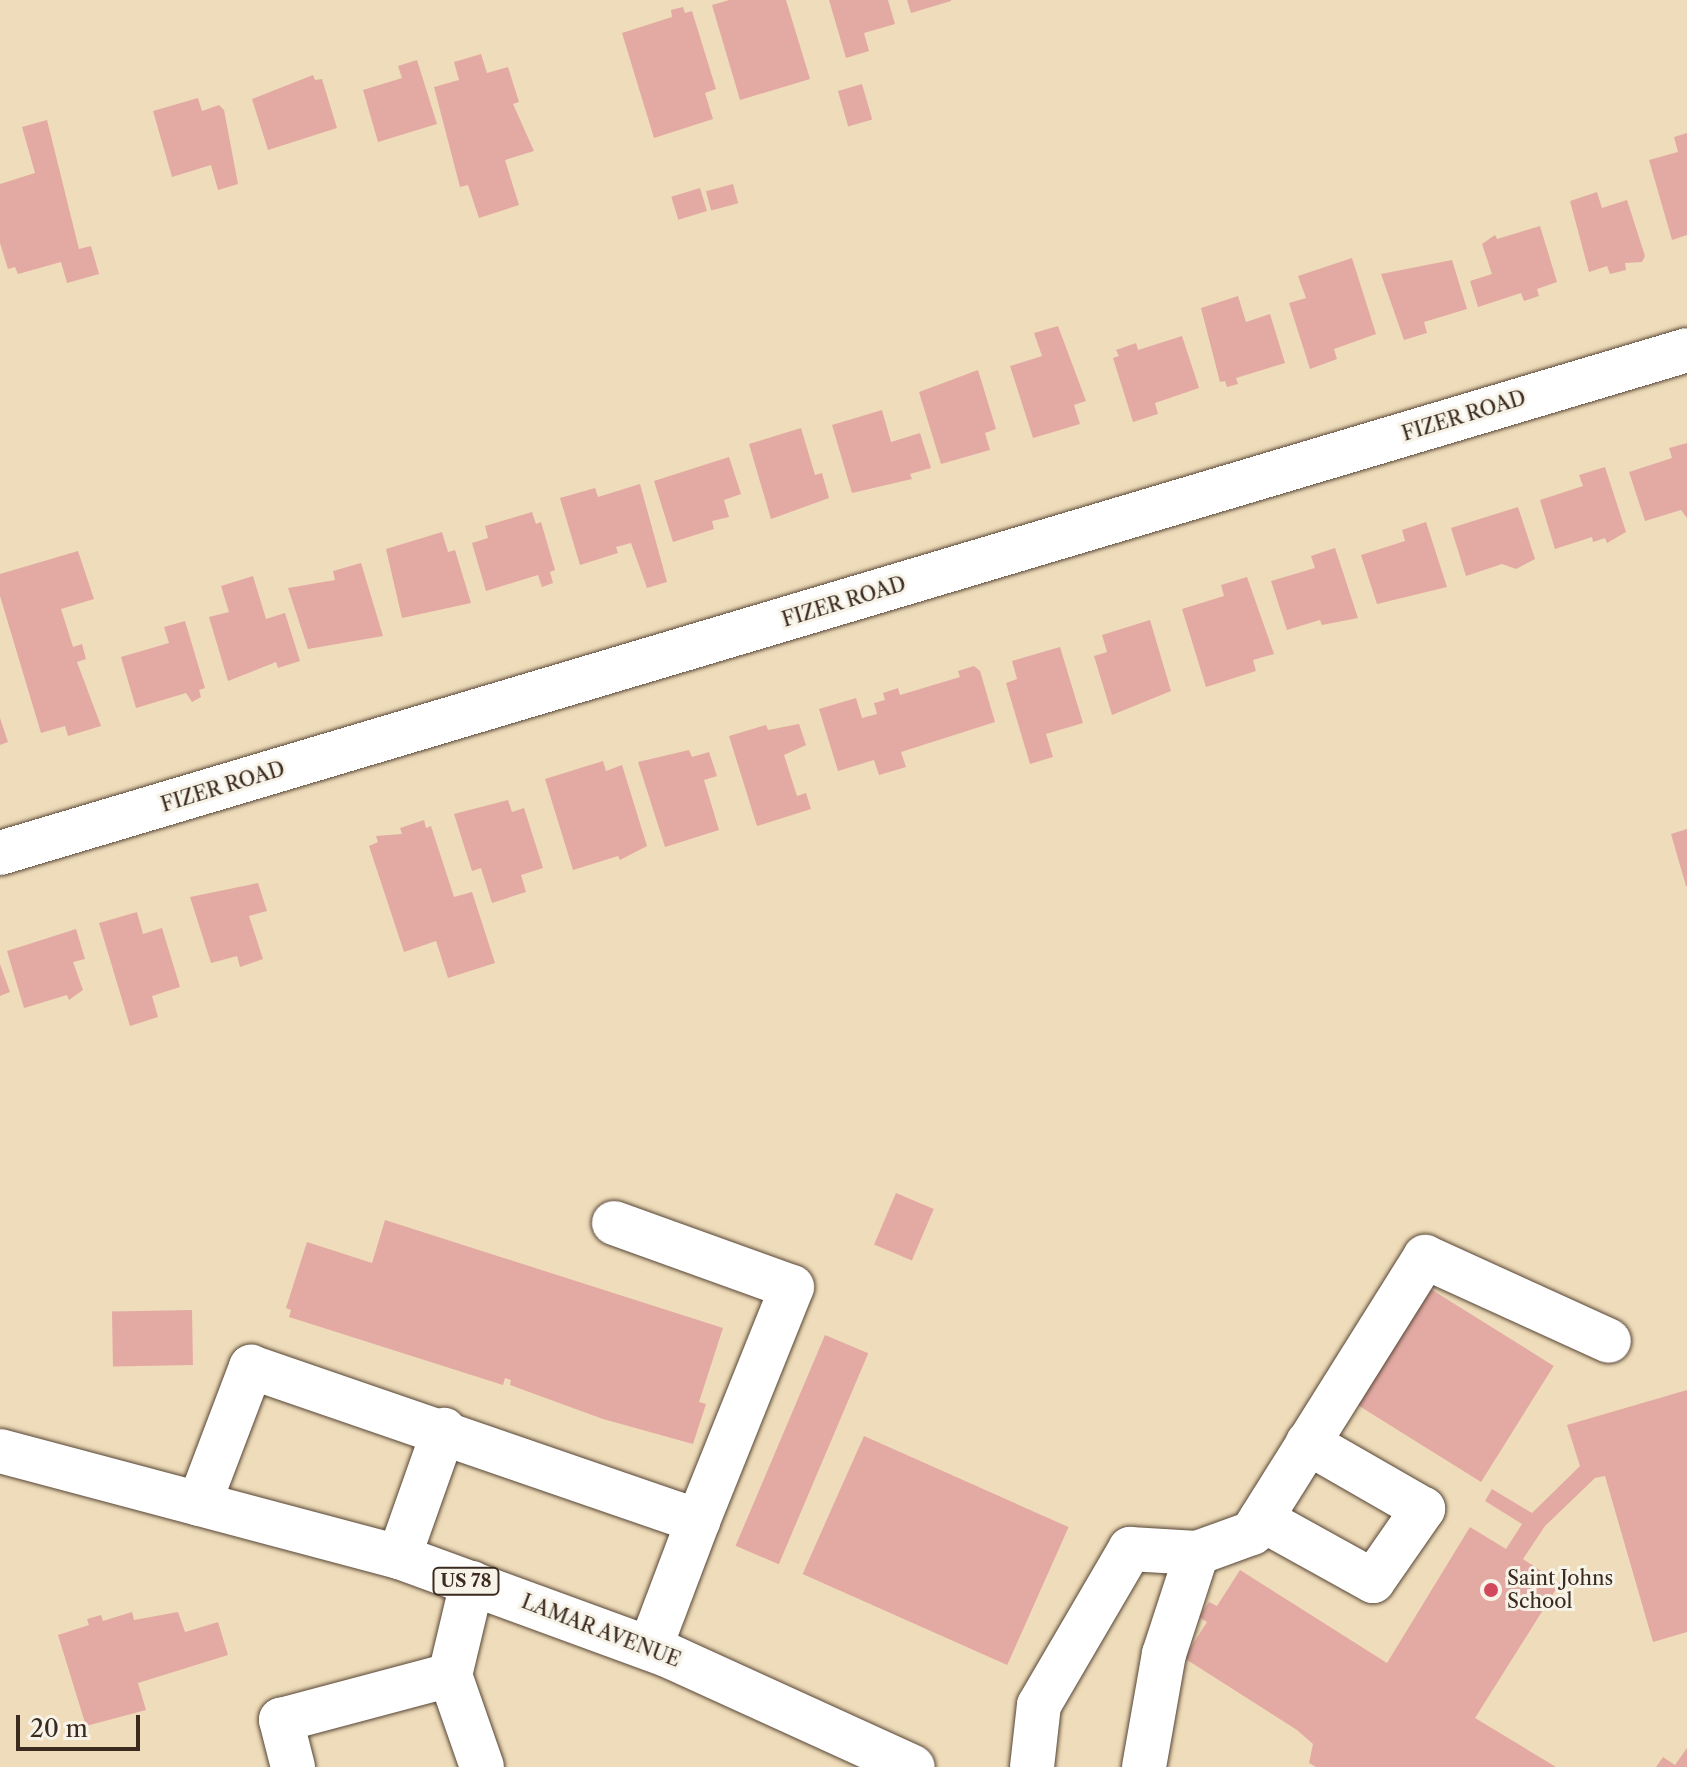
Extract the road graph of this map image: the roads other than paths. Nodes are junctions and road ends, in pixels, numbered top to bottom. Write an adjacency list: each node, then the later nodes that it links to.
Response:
1 (1687, 350): 2 (street, FIZER ROAD)
2 (0, 853)
3 (614, 1223): 10 (street)
4 (1609, 1341): 6 (street)
5 (444, 1430): 8 (street); 10 (street); 12 (street)
6 (1308, 1443): 9 (street); 9 (street)
7 (0, 1451): 8 (street, LAMAR AVENUE / US 78)
8 (199, 1504): 12 (street, LAMAR AVENUE / US 78)
9 (1261, 1519): 11 (street)
10 (698, 1521): 14 (street)
11 (1197, 1553): 19 (street); 20 (street)
12 (399, 1557): 13 (street, LAMAR AVENUE / US 78)
13 (472, 1583): 14 (street, LAMAR AVENUE / US 78); 15 (street)
14 (650, 1648): 18 (street, LAMAR AVENUE / US 78)
15 (450, 1675): 16 (street); 17 (street)
16 (472, 1765)
17 (293, 1767)
18 (913, 1767)
19 (1032, 1767)
20 (1144, 1767)

